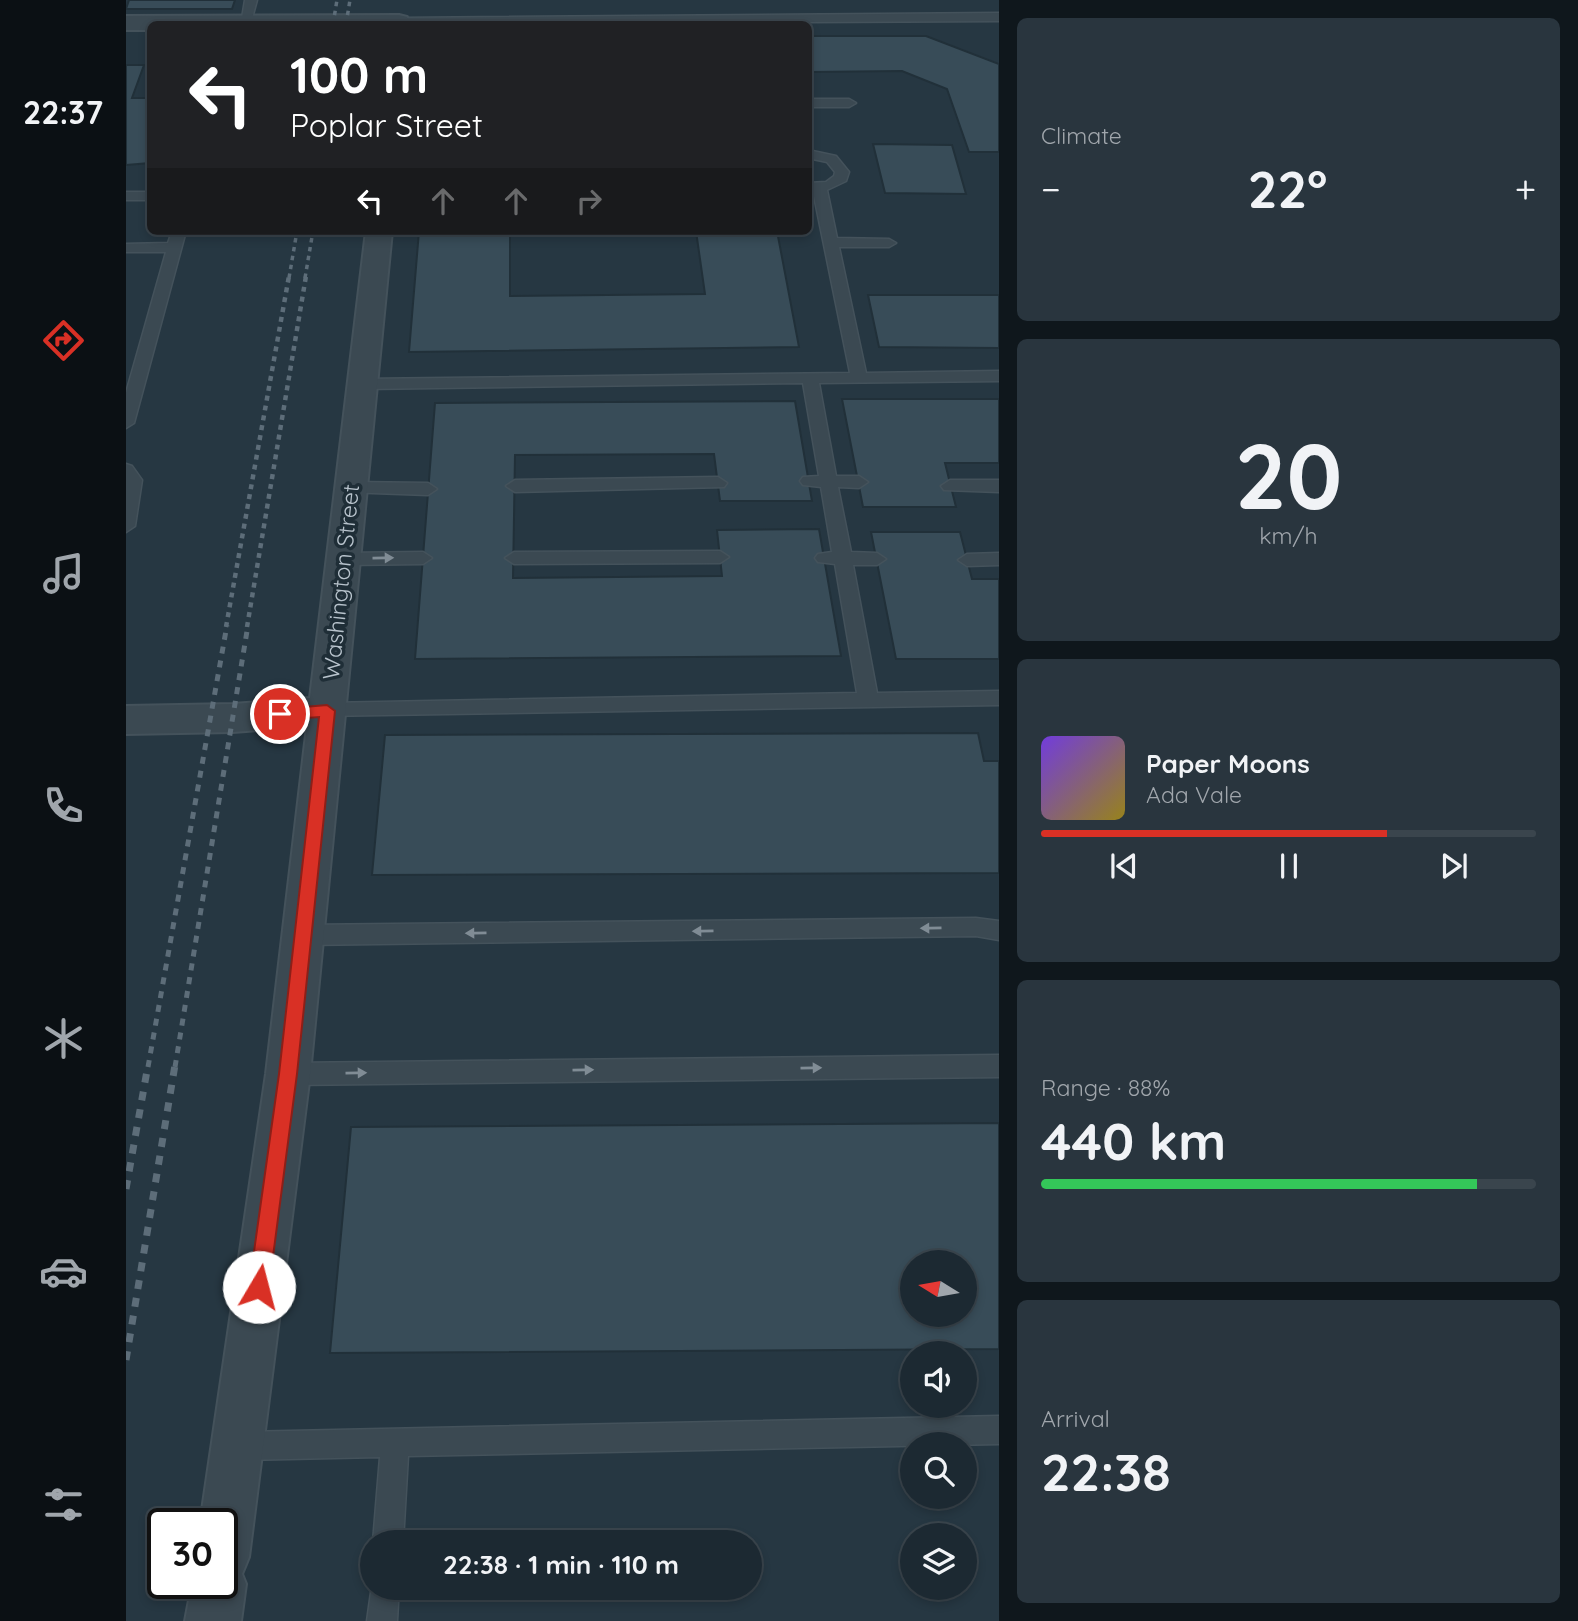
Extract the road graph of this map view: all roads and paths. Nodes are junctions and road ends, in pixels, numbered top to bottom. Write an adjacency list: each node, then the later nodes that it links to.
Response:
1 (251, 0): 4 (lane)
2 (400, 15): 5 (street); 6 (lane)
3 (999, 17): 6 (lane)
4 (245, 21)
5 (267, 21)
6 (774, 21)
7 (126, 23): 8 (street)
8 (147, 23)
9 (812, 103): 10 (lane)
10 (849, 103)
11 (812, 154): 12 (lane)
12 (814, 187): 17 (lane)
13 (147, 195): 14 (lane)
14 (126, 196)
15 (178, 235): 19 (lane)
16 (379, 235): 24 (street, Washington Street)
17 (831, 242): 18 (lane); 22 (lane)
18 (889, 243)
19 (175, 247): 20 (lane); 25 (lane)
20 (126, 248)
21 (999, 376): 22 (lane)
22 (859, 377): 23 (lane)
23 (810, 378): 24 (lane); 28 (lane)
24 (363, 384): 34 (street, Washington Street)
25 (126, 423)
26 (126, 470): 36 (lane)
27 (809, 481): 28 (lane)
28 (829, 481): 29 (lane); 40 (lane)
29 (859, 482)
30 (718, 483): 31 (lane)
31 (515, 486)
32 (950, 486): 33 (lane)
33 (999, 486)
34 (351, 488): 35 (lane); 41 (street, Washington Street)
35 (428, 489)
36 (126, 526)
37 (720, 557): 39 (lane)
38 (423, 558): 41 (lane, one-way to 38)
39 (514, 558)
40 (833, 558): 42 (lane); 46 (lane)
41 (344, 559): 47 (street, Washington Street)
42 (877, 559)
43 (999, 559): 44 (lane)
44 (967, 560)
45 (999, 698): 46 (lane)
46 (868, 699): 47 (lane)
47 (327, 711): 48 (street); 50 (street, Washington Street)
48 (126, 720)
49 (999, 931): 50 (lane, one-way to 50)
50 (302, 935): 52 (street, Washington Street)
51 (999, 1066): 52 (lane, one-way to 51)
52 (288, 1074): 55 (street, Washington Street)
53 (999, 1430): 54 (lane)
54 (395, 1444): 55 (lane); 57 (lane)
55 (238, 1447): 56 (street, Washington Street)
56 (229, 1508)
57 (389, 1530)
58 (217, 1599): 60 (street)
59 (383, 1600): 61 (lane)
60 (213, 1621)
61 (382, 1621)

